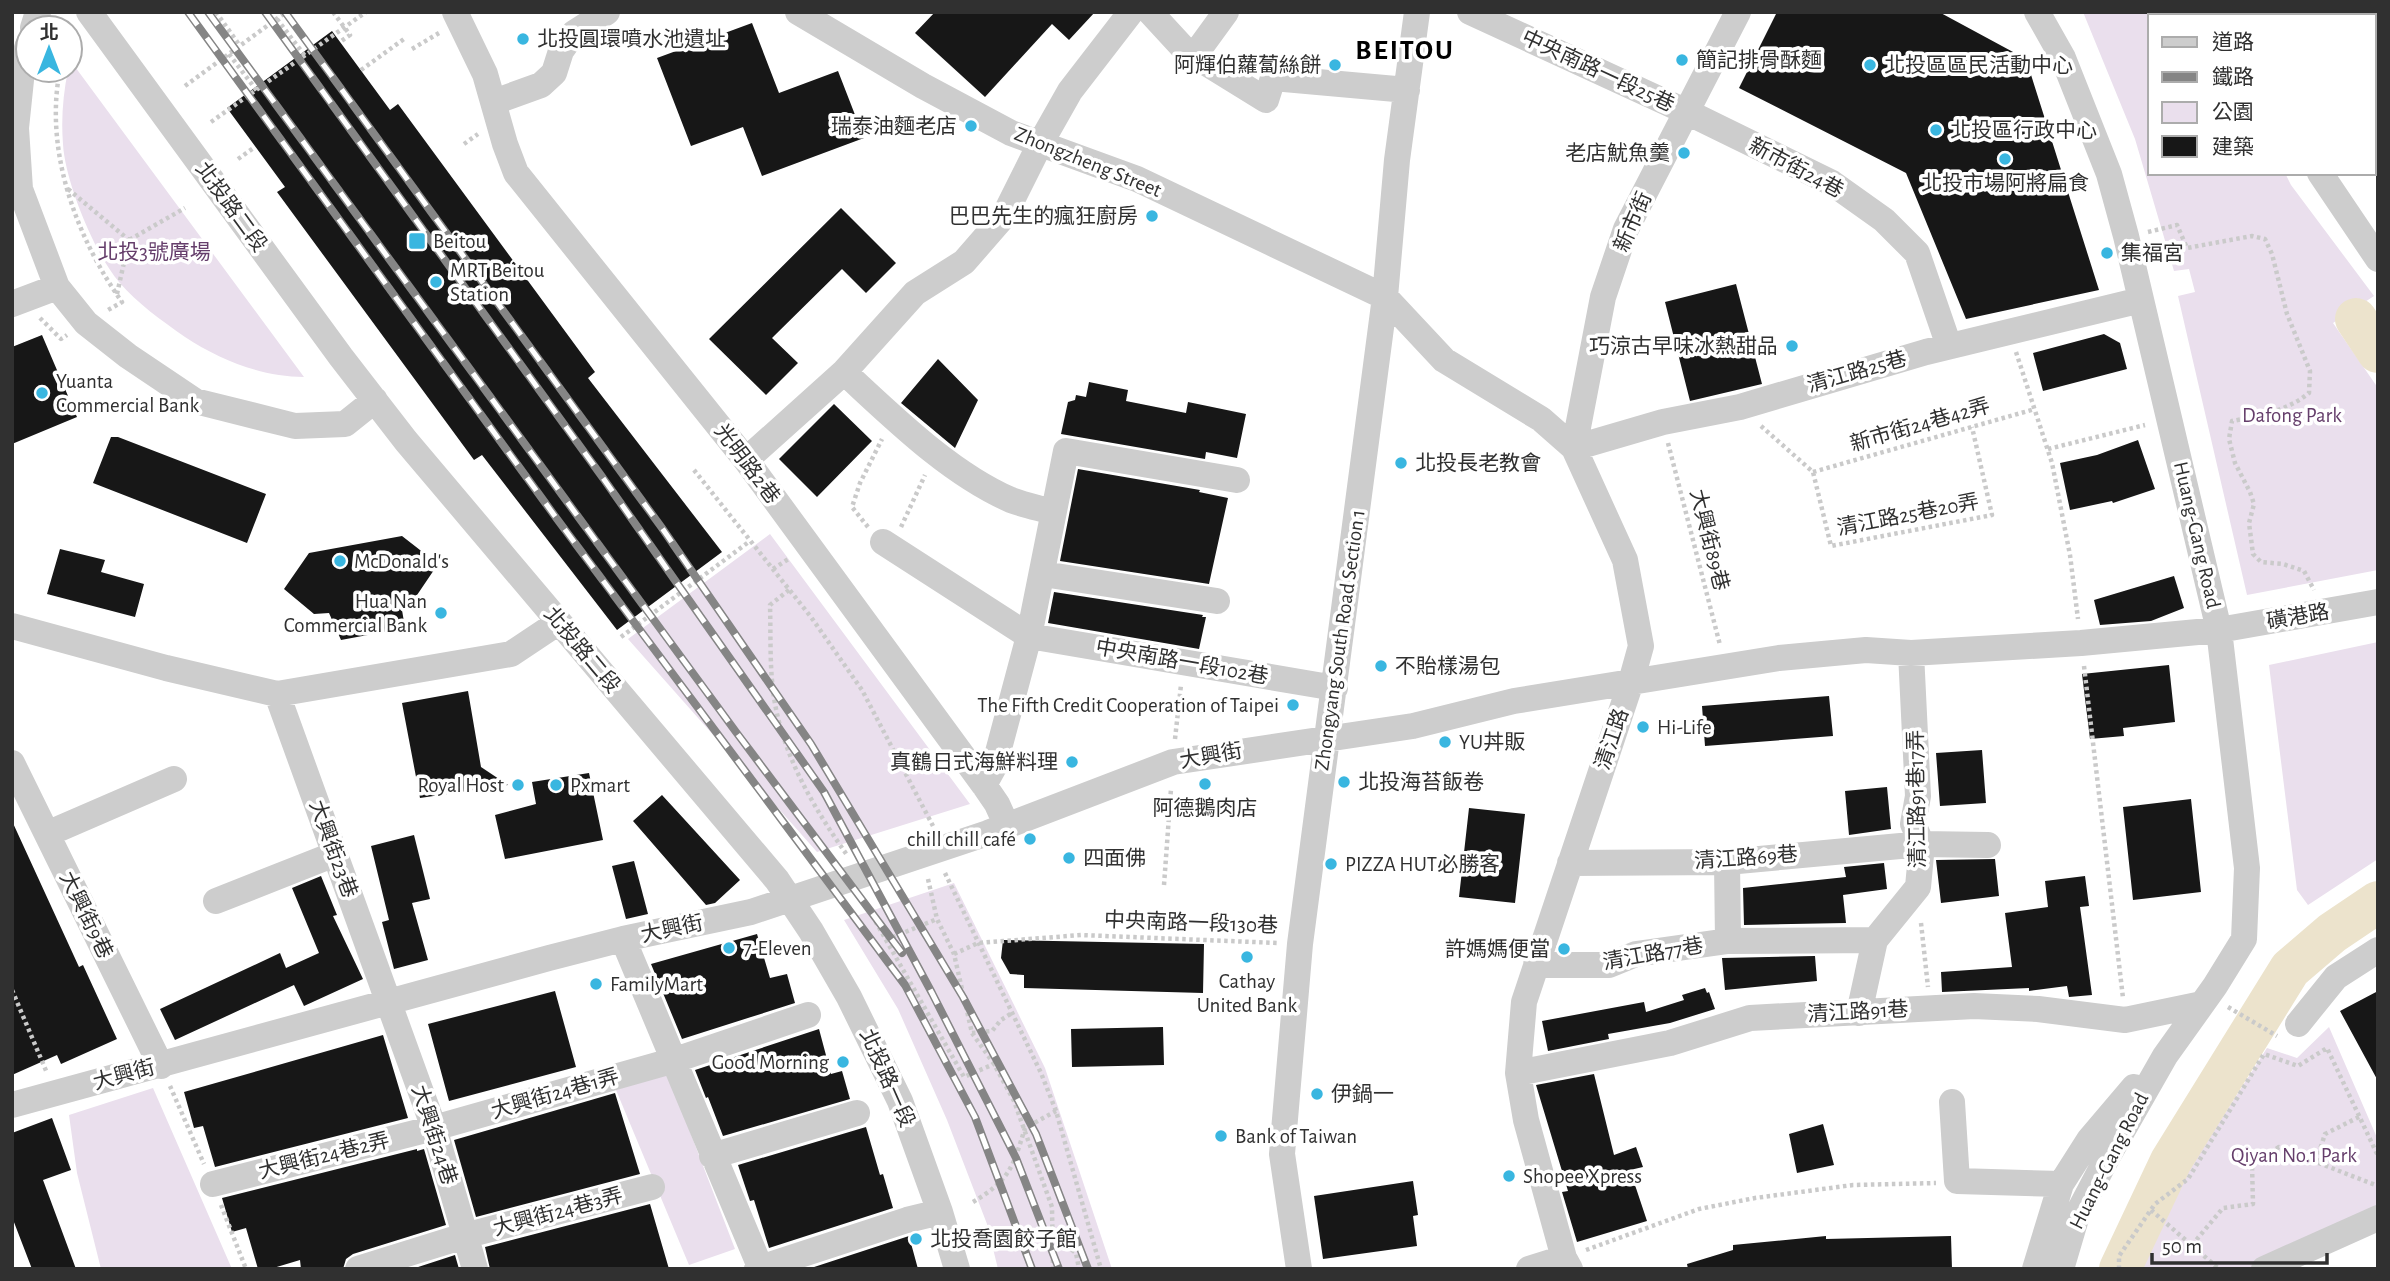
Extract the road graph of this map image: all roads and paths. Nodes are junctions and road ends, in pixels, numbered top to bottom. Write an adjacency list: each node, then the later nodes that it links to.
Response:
1 (89, 12): 56 (street, 北投路二段)
2 (216, 12): 20 (path)
3 (286, 12): 15 (path)
4 (333, 12): 17 (path)
5 (366, 12): 17 (path)
6 (607, 12): 31 (street)
7 (798, 12): 36 (street, Zhongzheng Street)
8 (1131, 12): 36 (street)
9 (1150, 12): 24 (street)
10 (1226, 12): 24 (street)
11 (1417, 12): 29 (street, Zhongyang South Road Section 1)
12 (1470, 12): 32 (street, 中央南路一段25巷)
13 (1738, 12): 32 (street, 新市街)
14 (2037, 12): 43 (street, Huang-Gang Road)
15 (277, 19): 20 (path); 23 (path)
16 (447, 22): 21 (path); 31 (street, 光明路2巷)
17 (345, 28): 19 (path); 23 (path)
18 (404, 39): 25 (path)
19 (340, 42)
20 (240, 46): 22 (path)
21 (412, 49)
22 (229, 54): 28 (path); 30 (path)
23 (305, 56): 30 (path)
24 (1194, 56): 29 (street)
25 (361, 70)
26 (21, 84): 42 (street)
27 (57, 84): 40 (path)
28 (185, 86)
29 (1407, 90): 48 (street, Zhongyang South Road Section 1)
30 (257, 91): 33 (path)
31 (494, 102): 66 (street, 光明路2巷)
32 (1687, 112): 54 (street, 新市街24巷); 63 (street, 新市街)
33 (211, 122)
34 (479, 134): 35 (path)
35 (464, 144)
36 (1040, 144): 48 (street, Zhongzheng Street); 55 (street)
37 (255, 147): 38 (path)
38 (238, 159)
39 (2321, 175): 45 (street)
40 (67, 188): 44 (path); 47 (path)
41 (186, 208): 44 (path)
42 (20, 215): 46 (street)
43 (2126, 236): 49 (street, Huang-Gang Road); 79 (path)
44 (129, 240): 47 (path)
45 (2378, 259)
46 (57, 287): 51 (street); 56 (street)
47 (117, 295): 50 (path)
48 (1385, 297): 63 (street, 清江路); 90 (street, Zhongyang South Road Section 1)
49 (2141, 300): 52 (street, 清江路25巷); 60 (street, Huang-Gang Road)
50 (122, 302)
51 (22, 310): 53 (path)
52 (2009, 331): 54 (street, 清江路25巷); 58 (path)
53 (61, 338)
54 (1949, 346): 57 (street, 清江路25巷)
55 (844, 372): 59 (street); 66 (street)
56 (375, 400): 80 (street, 北投路二段)
57 (1740, 407): 61 (street, 清江路25巷); 68 (path)
58 (2035, 409): 62 (path, 新市街24巷42弄); 64 (path)
59 (894, 418): 65 (street); 72 (path)
60 (2170, 418): 64 (path); 82 (street, Huang-Gang Road)
61 (1663, 422): 63 (street, 清江路25巷); 88 (path, 大興街89巷)
62 (1972, 426): 68 (path, 新市街24巷42弄); 68 (path, 清江路25巷20弄)
63 (1574, 448): 89 (street, 清江路)
64 (2048, 449): 85 (path)
65 (936, 452): 70 (street); 72 (path)
66 (746, 460): 96 (street, 光明路2巷)
67 (694, 470): 71 (path)
68 (1813, 472)
69 (1237, 480): 70 (street)
70 (1053, 512): 75 (street)
71 (750, 541): 74 (path); 83 (path)
72 (888, 545): 84 (street, 中央南路一段102巷)
73 (792, 556): 74 (path)
74 (773, 569): 76 (path)
75 (1043, 574): 77 (street); 84 (street)
76 (789, 589): 98 (path); 103 (path)
77 (1217, 601)
78 (2378, 602): 79 (street, 磺港路)
79 (2327, 612): 82 (street, 磺港路)
80 (559, 622): 91 (street); 110 (street, 北投路二段)
81 (12, 625): 91 (street)
82 (2219, 630): 85 (street, 磺港路); 125 (street, Huang-Gang Road)
83 (621, 636)
84 (1029, 636): 87 (street, 中央南路一段102巷); 96 (street)
85 (2081, 643): 86 (street, 磺港路); 130 (path)
86 (1911, 653): 88 (street, 磺港路); 100 (street, 清江路91巷17弄)
87 (1183, 663): 90 (street, 中央南路一段102巷); 93 (path)
88 (1725, 665): 89 (street, 大興街)
89 (1631, 682): 92 (street, 大興街); 105 (street, 清江路)
90 (1335, 688): 92 (street, Zhongyang South Road Section 1)
91 (277, 694): 102 (street, 大興街23巷)
92 (1325, 739): 93 (street, 大興街); 119 (street, Zhongyang South Road Section 1)
93 (1173, 762): 97 (street, 大興街); 108 (path)
94 (12, 763): 99 (street, 大興街9巷)
95 (174, 779): 99 (street)
96 (984, 785): 97 (street, 光明路2巷)
97 (1007, 825): 110 (street, 大興街)
98 (933, 826)
99 (47, 835): 136 (street, 大興街9巷)
100 (1922, 844): 101 (street, 清江路69巷); 104 (street, 清江路69巷); 109 (street, 清江路91巷17弄)
101 (1988, 845)
102 (335, 854): 111 (street); 124 (street, 大興街23巷)
103 (847, 856)
104 (1727, 862): 105 (street, 清江路69巷); 117 (street, 清江路77巷)
105 (1570, 863): 122 (street, 清江路)
106 (945, 873): 118 (path)
107 (929, 879): 113 (path)
108 (1164, 885)
109 (1918, 887): 116 (street, 清江路91巷17弄); 126 (path)
110 (790, 899): 114 (street, 大興街); 156 (street, 北投路一段)
111 (216, 901)
112 (865, 903): 115 (path)
113 (937, 919): 115 (path); 121 (path)
114 (623, 939): 124 (street, 大興街); 134 (street)
115 (886, 940): 135 (path)
116 (1875, 940): 117 (street, 清江路77巷); 128 (street, 清江路91巷17弄)
117 (1728, 941): 122 (street, 清江路77巷)
118 (978, 943): 119 (path, 中央南路一段130巷); 121 (path); 127 (path)
119 (1300, 944): 169 (street, Zhongyang South Road Section 1)
120 (2378, 950): 131 (street)
121 (954, 954): 132 (path)
122 (1536, 965): 137 (street, 清江路)
123 (12, 990): 138 (path)
124 (389, 1003): 136 (street, 大興街); 144 (street, 大興街24巷)
125 (2214, 1005): 130 (street, 清江路91巷); 131 (path); 133 (street, Huang-Gang Road)
126 (1930, 1008): 128 (street, 清江路91巷); 130 (street, 清江路91巷)
127 (1012, 1013): 132 (path); 141 (path)
128 (1859, 1013): 137 (street, 清江路91巷)
129 (808, 1015): 134 (street, 大興街24巷1弄)
130 (2125, 1020)
131 (2287, 1030)
132 (972, 1033): 135 (path)
133 (2165, 1056): 151 (street, Huang-Gang Road); 172 (street, Huang-Gang Road)
134 (675, 1060): 144 (street, 大興街24巷1弄); 146 (street)
135 (994, 1064): 145 (path)
136 (161, 1066): 138 (street, 大興街)
137 (1518, 1073): 161 (street, 清江路)
138 (56, 1093): 140 (street, 大興街)
139 (1952, 1102): 149 (street)
140 (12, 1105)
141 (1056, 1111): 145 (path); 168 (path)
142 (857, 1113): 146 (street)
143 (2359, 1117): 147 (path); 148 (path); 155 (path)
144 (434, 1128): 150 (street, 大興街24巷2弄); 158 (street, 大興街24巷)
145 (1025, 1128): 154 (path); 159 (path)
146 (712, 1156): 162 (street)
147 (2378, 1156)
148 (2316, 1162): 152 (path); 160 (path)
149 (1957, 1181): 151 (street); 161 (path)
150 (213, 1184)
151 (2061, 1184): 171 (street, Huang-Gang Road)
152 (2378, 1186)
153 (652, 1188): 158 (street, 大興街24巷3弄)
154 (973, 1202)
155 (2151, 1210): 160 (path); 173 (path)
156 (940, 1212): 162 (street); 165 (street, 北投路一段)
157 (2378, 1218): 175 (street)
158 (464, 1236): 163 (street, 大興街24巷3弄); 164 (street, 大興街24巷)
159 (1054, 1237): 166 (path); 167 (path)
160 (2192, 1245): 174 (path)
161 (1567, 1263): 170 (street)
162 (759, 1268)
163 (358, 1269)
164 (475, 1269)
165 (957, 1269)
166 (1053, 1269)
167 (1079, 1269)
168 (1101, 1269)
169 (1299, 1269)
170 (1529, 1269)
171 (2035, 1269)
172 (2061, 1269)
173 (2119, 1269)
174 (2220, 1269)
175 (2264, 1269)

